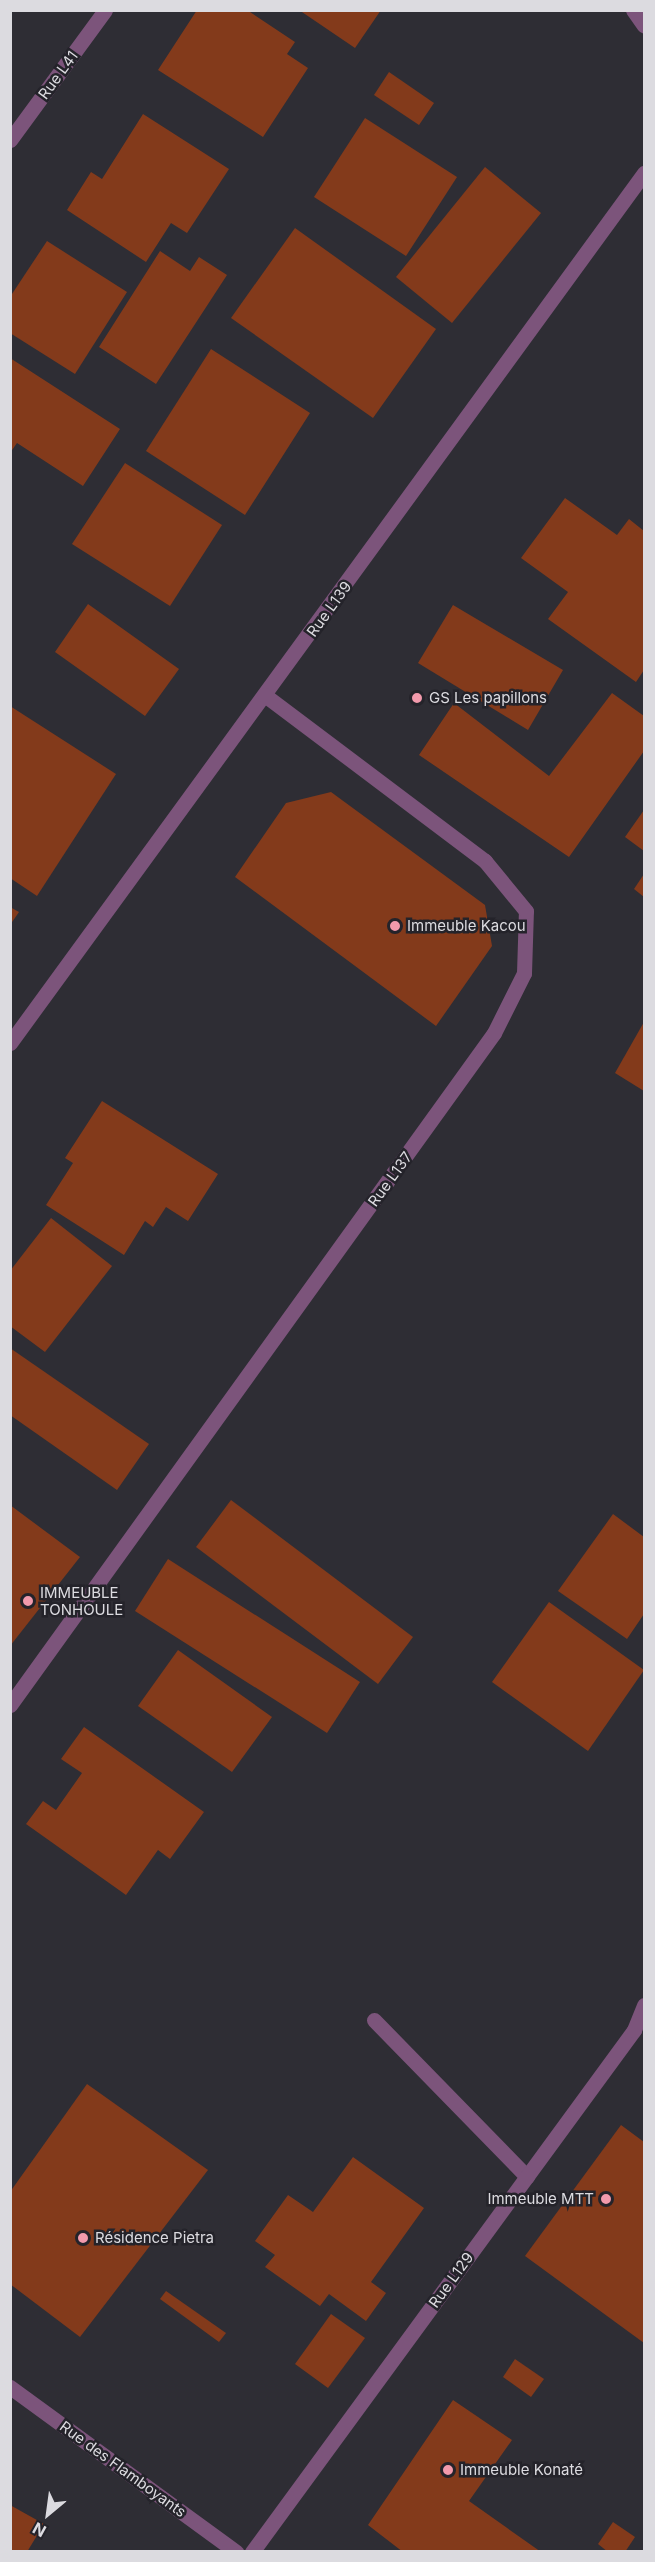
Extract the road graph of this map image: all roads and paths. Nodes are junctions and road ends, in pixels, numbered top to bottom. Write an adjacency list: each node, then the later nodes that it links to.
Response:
1 (105, 10): 4 (street, Rue L41)
2 (633, 10): 3 (street)
3 (645, 26)
4 (10, 140)
5 (645, 173): 6 (street, Rue L139)
6 (265, 695): 7 (street, Rue L139); 8 (street, Rue L137)
7 (10, 1043)
8 (10, 1705)
9 (645, 2006): 11 (street, Rue L129)
10 (374, 2020): 11 (street)
11 (527, 2177): 14 (street, Rue L129)
12 (10, 2387): 13 (street, Rue des Flamboyants)
13 (236, 2552)
14 (252, 2552)

